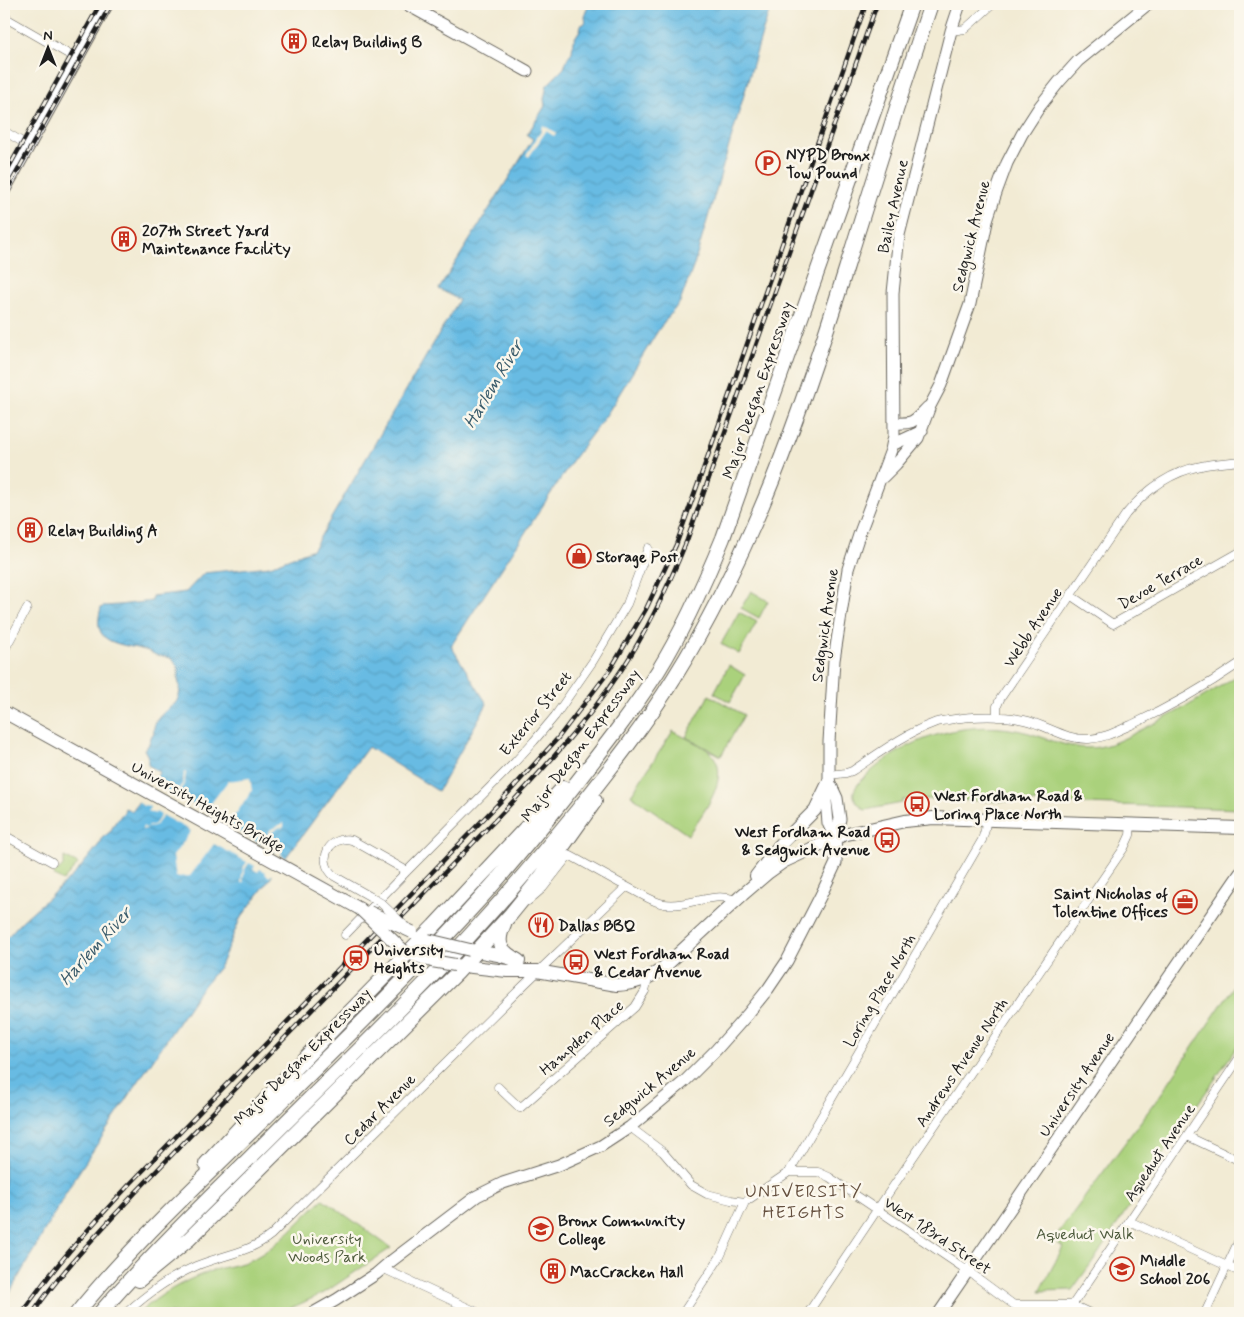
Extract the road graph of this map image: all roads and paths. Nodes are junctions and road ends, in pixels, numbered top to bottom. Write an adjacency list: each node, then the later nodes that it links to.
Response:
1 (107, 4): 10 (main road)
2 (406, 4): 11 (main road)
3 (912, 4): 30 (highway, Major Deegan Expressway)
4 (931, 4): 29 (highway)
5 (960, 4): 9 (main road, Bailey Avenue)
6 (993, 4): 9 (street)
7 (1148, 4): 15 (main road, Sedgwick Avenue)
8 (4, 17): 10 (street)
9 (950, 31): 16 (main road, Bailey Avenue)
10 (77, 59): 13 (main road)
11 (527, 72)
12 (4, 131): 13 (street)
13 (29, 146): 14 (main road)
14 (4, 190)
15 (930, 406): 16 (main road, Sedgwick Avenue); 17 (main road, Sedgwick Avenue)
16 (894, 422): 18 (main road, Bailey Avenue)
17 (922, 431): 18 (main road); 20 (main road, Sedgwick Avenue)
18 (892, 447): 20 (main road, Sedgwick Avenue)
19 (1240, 461): 23 (street, Webb Avenue)
20 (880, 479): 31 (main road, Sedgwick Avenue)
21 (648, 548): 38 (street, Exterior Street)
22 (1240, 552): 23 (street, Devoe Terrace)
23 (1070, 595): 28 (street, Webb Avenue)
24 (27, 608): 25 (street)
25 (4, 651)
26 (1240, 663): 28 (street)
27 (4, 712): 43 (main road, University Heights Bridge)
28 (997, 717): 31 (street)
29 (639, 730): 44 (highway); 70 (highway)
30 (615, 733): 46 (highway); 63 (highway, Major Deegan Expressway)
31 (830, 778): 36 (main road, Sedgwick Avenue); 42 (main road)
32 (986, 820): 33 (main road); 36 (main road); 58 (street, Loring Place North)
33 (1130, 824): 34 (main road); 60 (street, Andrews Avenue North)
34 (1240, 828)
35 (4, 835): 37 (street)
36 (835, 838): 42 (main road); 55 (main road, Sedgwick Avenue)
37 (52, 862)
38 (407, 871): 41 (street); 45 (street, Exterior Street)
39 (1240, 873): 66 (main road, University Avenue)
40 (626, 886): 42 (street); 44 (street); 51 (street, Cedar Avenue)
41 (359, 890): 43 (street); 46 (street, bridge)
42 (738, 898): 52 (main road)
43 (360, 909): 46 (main road, bridge); 48 (main road, bridge)
44 (511, 914): 47 (highway); 49 (highway)
45 (345, 935)
46 (421, 936): 47 (main road, bridge); 48 (highway)
47 (473, 950): 49 (main road); 50 (highway)
48 (409, 953): 50 (main road, bridge); 63 (highway)
49 (518, 961): 51 (main road)
50 (459, 966): 51 (main road); 70 (highway)
51 (537, 971): 52 (main road); 71 (street, Cedar Avenue)
52 (648, 978): 54 (street, Hampden Place)
53 (1240, 1057): 56 (street, Aqueduct Avenue)
54 (498, 1087)
55 (630, 1127): 59 (street); 65 (main road, Sedgwick Avenue)
56 (1187, 1136): 57 (street); 61 (street, Aqueduct Avenue)
57 (1240, 1161)
58 (789, 1172): 59 (street); 60 (street, West 183rd Street)
59 (745, 1202): 74 (street)
60 (877, 1210): 66 (street, West 183rd Street); 75 (street, Andrews Avenue North)
61 (1129, 1221): 64 (street); 68 (street, Aqueduct Avenue)
62 (1240, 1238): 64 (street)
63 (133, 1250): 69 (highway, Major Deegan Expressway)
64 (1227, 1266): 67 (street); 79 (street)
65 (382, 1268): 72 (main road, Sedgwick Avenue); 73 (street)
66 (968, 1271): 68 (street, West 183rd Street); 76 (main road, University Avenue)
67 (1240, 1272)
68 (1073, 1305): 77 (street, Aqueduct Avenue); 78 (street, West 183rd Street)
69 (77, 1313)
70 (102, 1313)
71 (126, 1313)
72 (313, 1313)
73 (479, 1313)
74 (683, 1313)
75 (808, 1313)
76 (939, 1313)
77 (1067, 1313)
78 (1090, 1313)
79 (1205, 1313)

